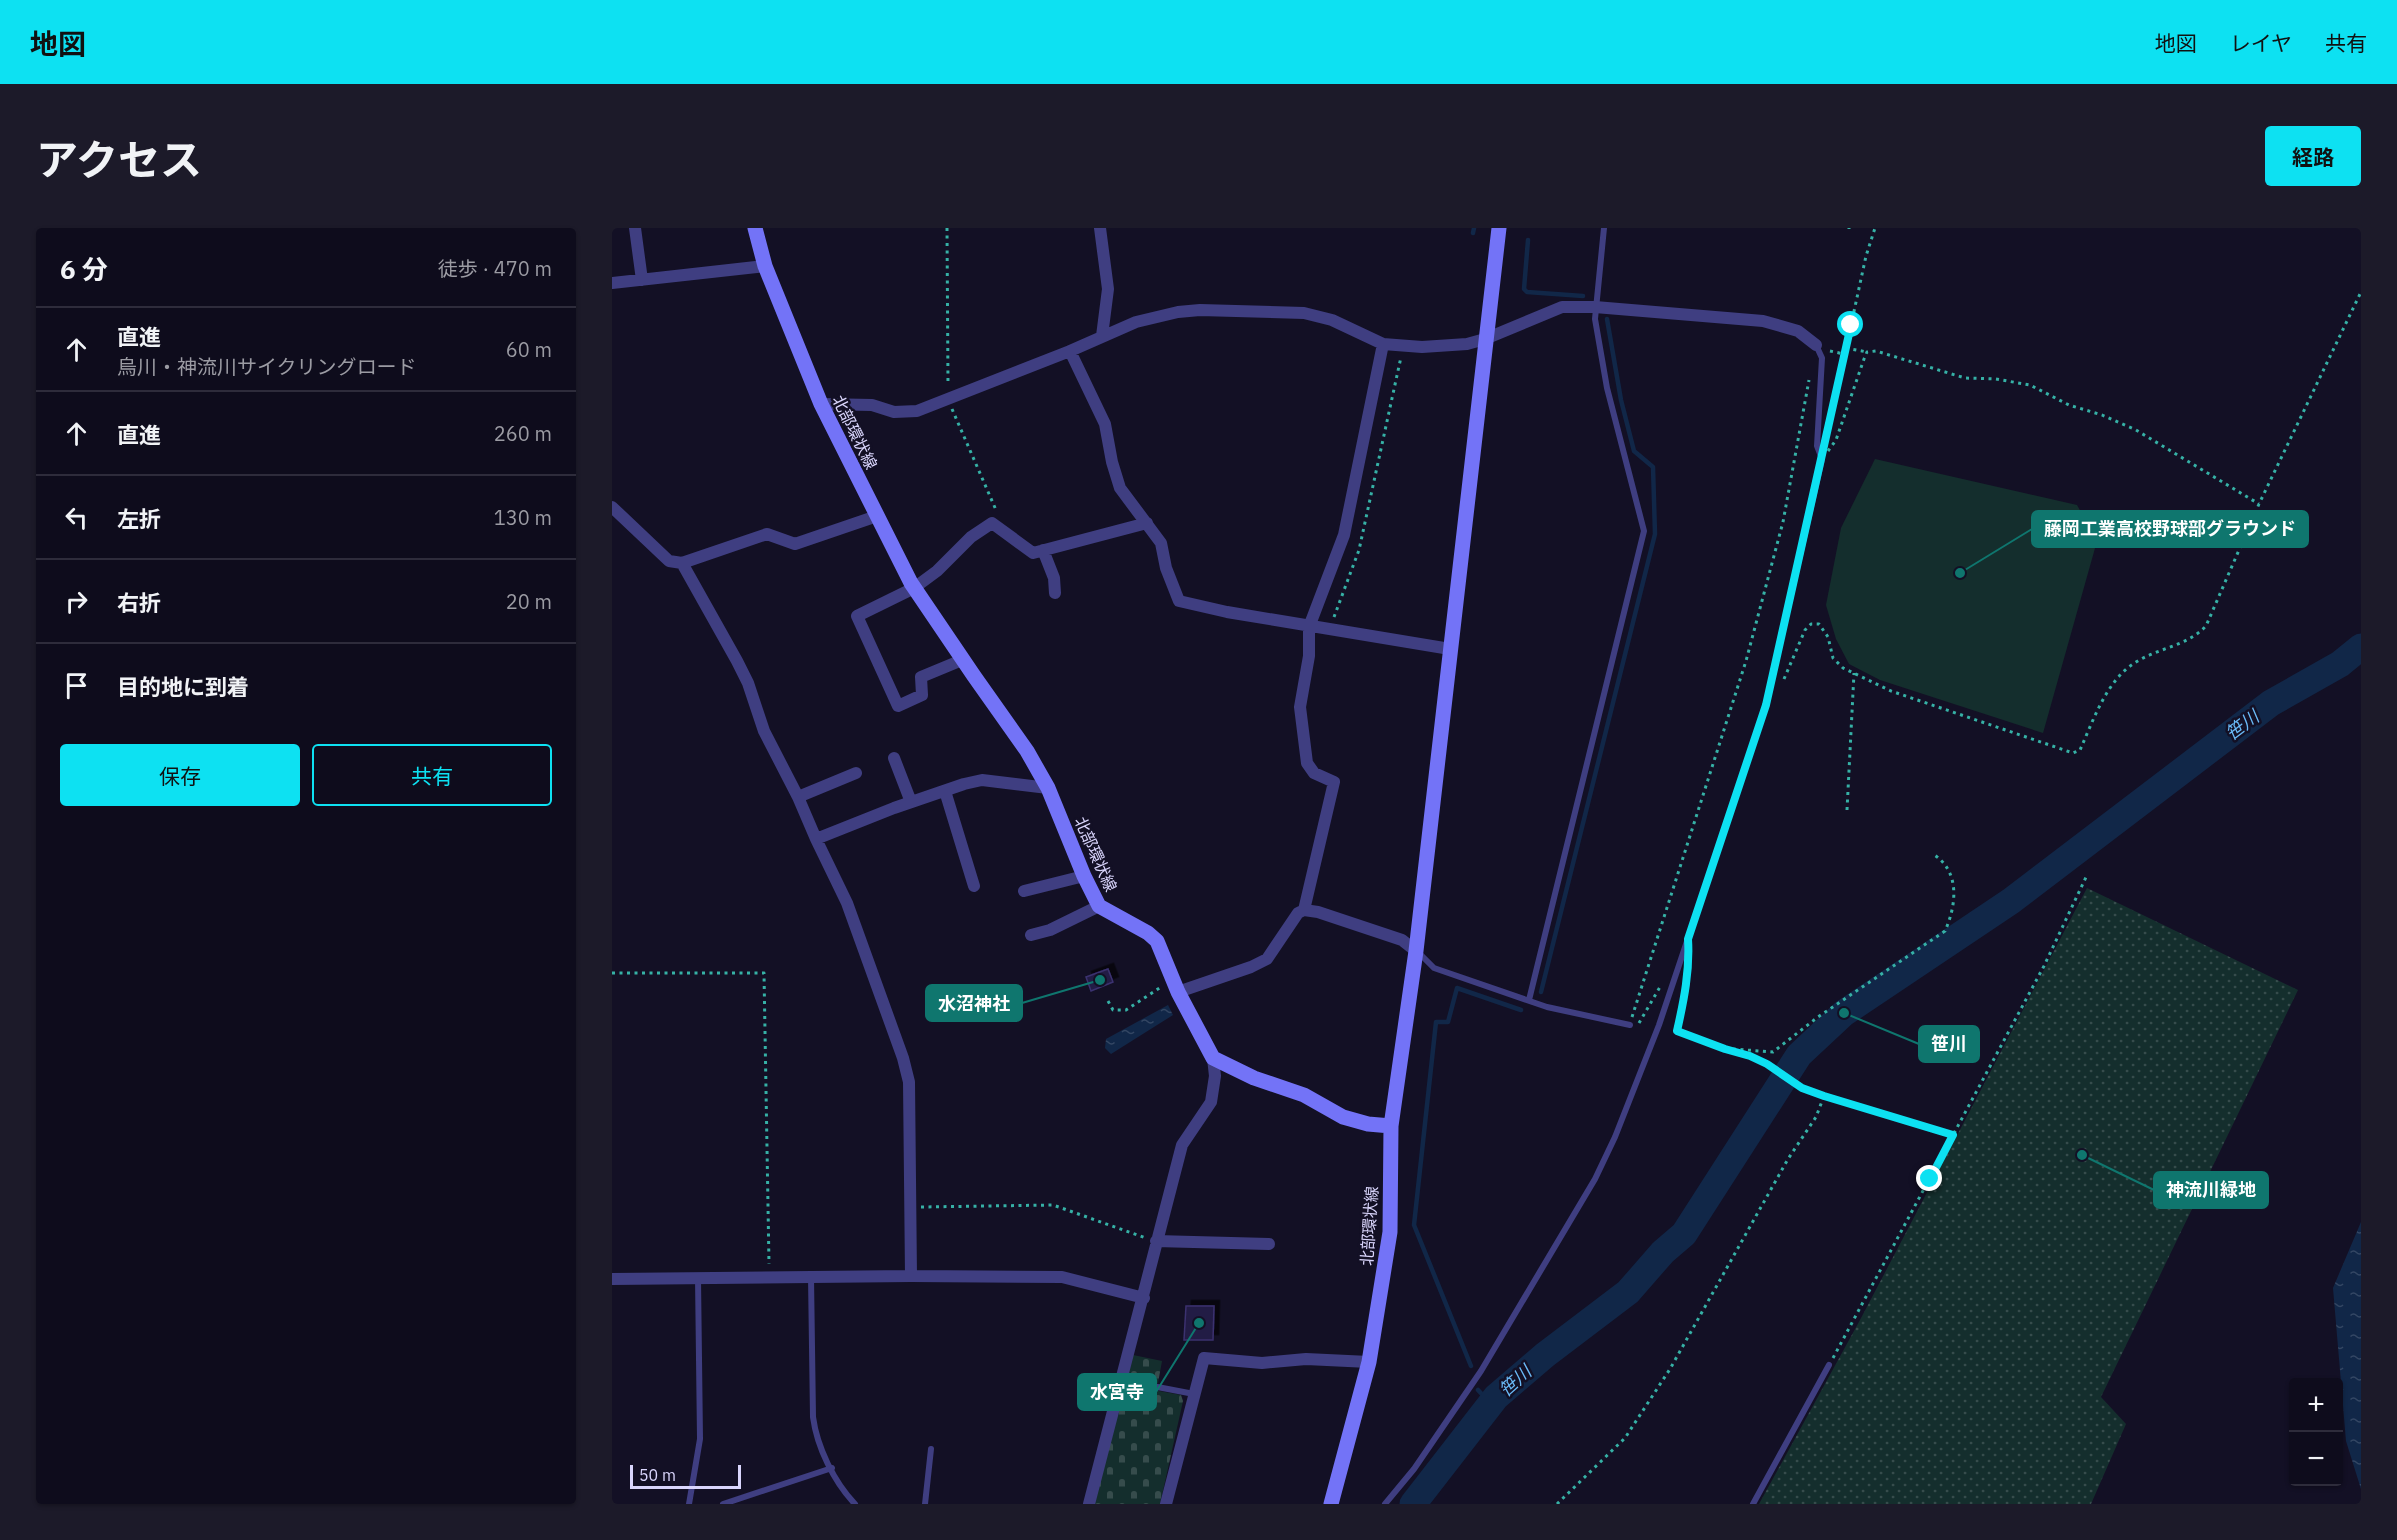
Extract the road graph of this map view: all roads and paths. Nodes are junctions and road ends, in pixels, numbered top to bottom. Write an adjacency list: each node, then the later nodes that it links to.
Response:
1 (635, 228): 9 (street)
2 (755, 228): 8 (street, 北部環状線)
3 (947, 228): 22 (path)
4 (1100, 228): 13 (street)
5 (1499, 228): 14 (street, 北部環状線)
6 (1604, 228): 12 (lane)
7 (1875, 228): 18 (path)
8 (765, 266): 9 (street); 23 (street, 北部環状線)
9 (642, 280): 10 (street)
10 (612, 283)
11 (2361, 292): 26 (path)
12 (1595, 306): 14 (street); 16 (street); 61 (lane)
13 (1102, 336): 15 (street); 19 (street)
14 (1485, 339): 17 (street); 37 (street, 北部環状線)
15 (1383, 344): 17 (street); 35 (street)
16 (1816, 345): 25 (lane)
17 (1403, 346): 36 (path)
18 (1846, 348): 20 (path); 24 (path)
19 (1070, 351): 22 (street); 29 (street)
20 (1867, 352): 25 (path); 26 (path)
21 (1809, 380): 63 (path)
22 (948, 399): 23 (street); 30 (path)
23 (820, 404): 28 (street, 北部環状線)
24 (1828, 428)
25 (1822, 459): 91 (lane)
26 (2259, 504): 39 (path)
27 (612, 507): 32 (street)
28 (877, 516): 32 (street); 33 (street, 北部環状線)
29 (1147, 523): 31 (street); 35 (street)
30 (1006, 533): 31 (street); 33 (street)
31 (1043, 550): 34 (street)
32 (682, 563): 45 (street)
33 (914, 588): 38 (street, 北部環状線); 38 (street)
34 (1055, 593)
35 (1309, 627): 36 (street); 55 (street)
36 (1331, 630): 37 (street)
37 (1450, 649): 57 (street, 北部環状線)
38 (963, 660): 43 (street, 北部環状線)
39 (1854, 673): 40 (path); 47 (path)
40 (1782, 683)
41 (894, 758): 46 (street)
42 (856, 773): 45 (street)
43 (1048, 789): 44 (street); 51 (street, 北部環状線)
44 (945, 791): 46 (street); 52 (street)
45 (798, 797): 48 (street)
46 (911, 802): 48 (street)
47 (1847, 810)
48 (816, 839): 69 (street)
49 (1933, 854): 64 (path)
50 (2087, 875): 68 (path)
51 (1084, 876): 53 (street); 54 (street, 北部環状線)
52 (974, 886)
53 (1024, 891)
54 (1099, 906): 56 (street); 60 (street, 北部環状線)
55 (1304, 910): 57 (street); 60 (street)
56 (1031, 935)
57 (1416, 951): 61 (lane); 67 (street, 北部環状線)
58 (1688, 969): 64 (path)
59 (612, 974): 73 (path)
60 (1175, 986): 62 (path); 65 (street, 北部環状線)
61 (1529, 1000): 63 (lane)
62 (1108, 1001)
63 (1630, 1025)
64 (1725, 1049): 66 (path)
65 (1213, 1058): 67 (street); 70 (street)
66 (1824, 1096): 68 (path); 92 (path)
67 (1391, 1126): 78 (street, 北部環状線)
68 (1953, 1135): 79 (path)
69 (910, 1208): 70 (path); 72 (street)
70 (1156, 1241): 71 (street); 77 (street)
71 (1269, 1244)
72 (911, 1276): 74 (street); 77 (street)
73 (769, 1277): 74 (street); 75 (street)
74 (811, 1277): 83 (lane)
75 (698, 1278): 76 (street); 84 (lane)
76 (612, 1279)
77 (1144, 1298): 80 (street)
78 (1369, 1362): 81 (street); 90 (street, 北部環状線)
79 (1829, 1365): 93 (lane)
80 (1121, 1380): 81 (lane); 88 (street)
81 (1194, 1394): 89 (street)
82 (931, 1449): 87 (lane)
83 (832, 1468): 85 (lane); 86 (lane)
84 (688, 1504)
85 (723, 1504)
86 (855, 1504)
87 (925, 1504)
88 (1089, 1504)
89 (1166, 1504)
90 (1331, 1504)
91 (1385, 1504)
92 (1557, 1504)
93 (1753, 1504)

